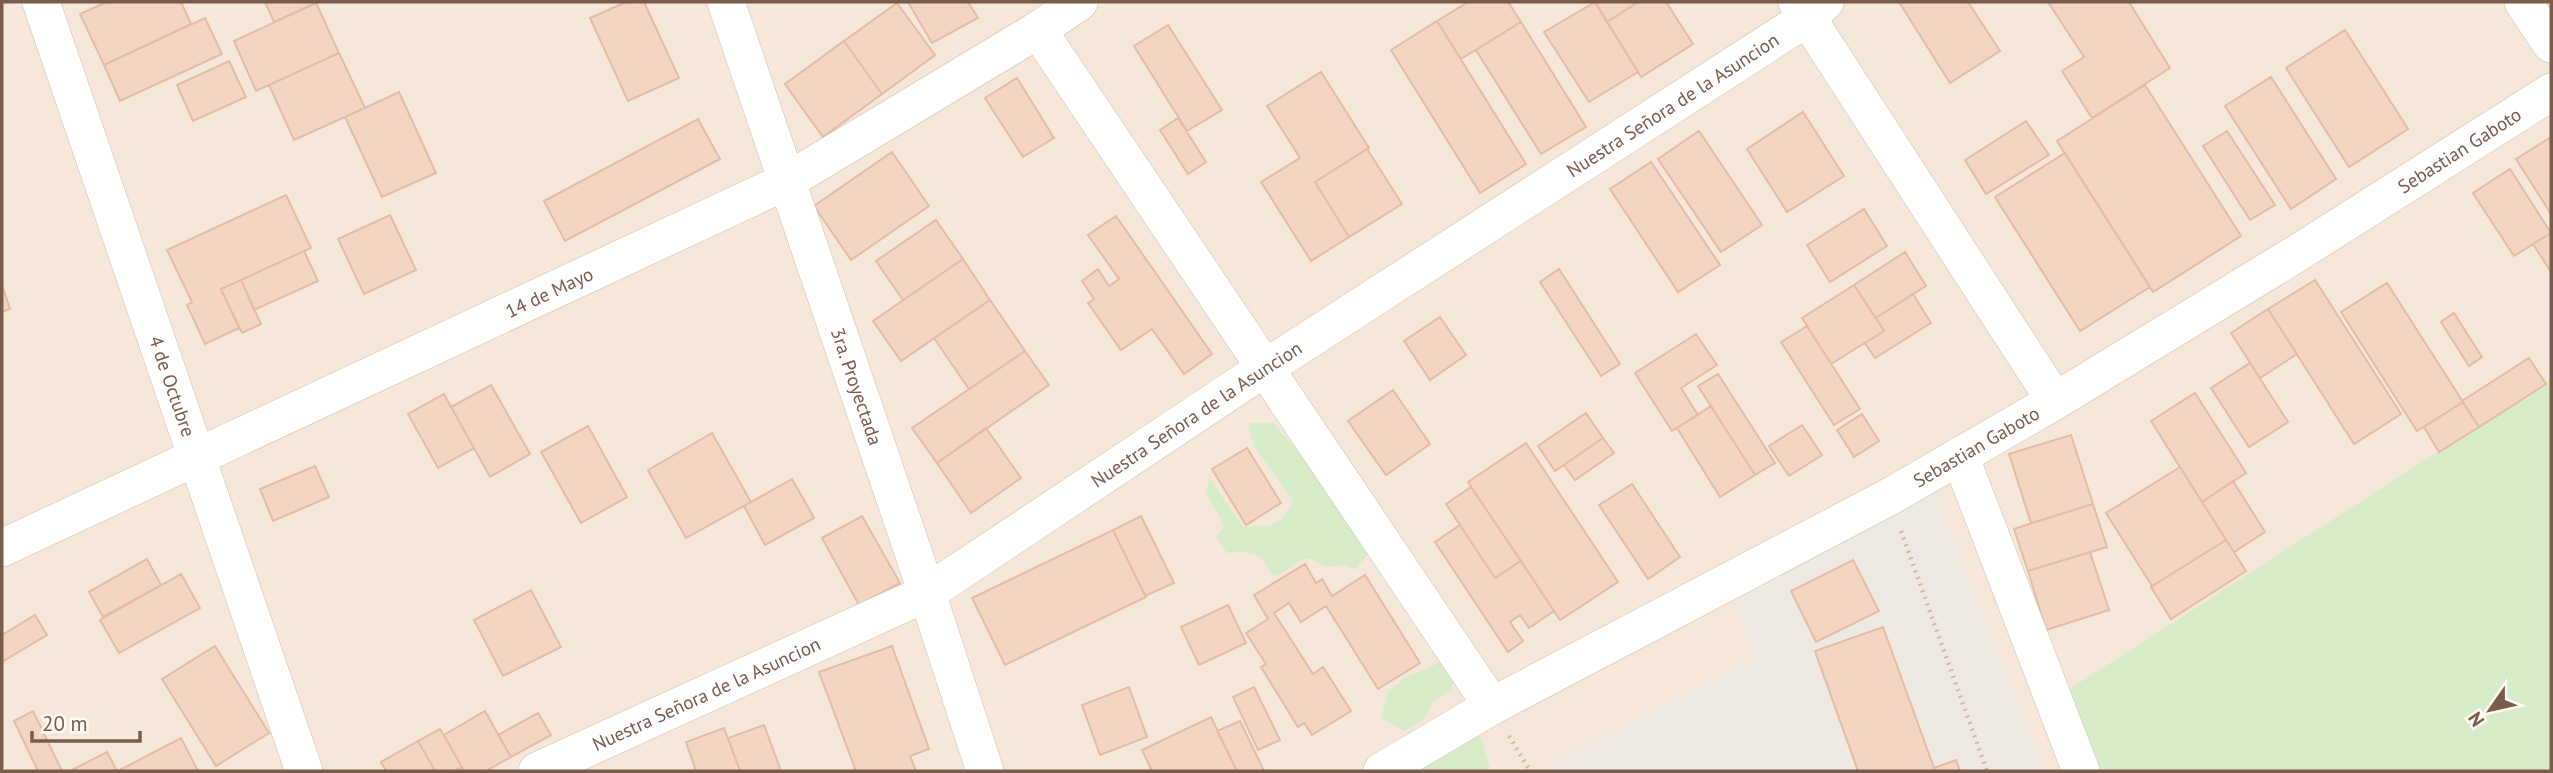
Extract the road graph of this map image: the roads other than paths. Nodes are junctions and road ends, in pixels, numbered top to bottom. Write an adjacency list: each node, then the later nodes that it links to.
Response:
1 (41, 2): 13 (street, 4 de Octubre)
2 (726, 2): 9 (street, 3ra. Proyectada)
3 (1079, 2): 6 (street, 14 de Mayo)
4 (2523, 2): 7 (street)
5 (1810, 7): 10 (street, Nuestra Señora de la Asuncion); 11 (street)
6 (1038, 30): 9 (street, 14 de Mayo); 10 (street)
7 (2551, 44)
8 (2551, 92): 11 (street, Sebastian Gaboto)
9 (787, 181): 13 (street, 14 de Mayo); 15 (street, 3ra. Proyectada)
10 (1265, 368): 15 (street, Nuestra Señora de la Asuncion); 16 (street)
11 (2055, 401): 12 (street, Sebastian Gaboto)
12 (1960, 456): 16 (street, Sebastian Gaboto); 21 (street)
13 (197, 457): 14 (street, 14 de Mayo); 17 (street, 4 de Octubre)
14 (2, 548)
15 (927, 593): 18 (street, Nuestra Señora de la Asuncion); 19 (street, 3ra. Proyectada)
16 (1492, 706): 20 (street, Sebastian Gaboto)
17 (304, 771)
18 (537, 771)
19 (985, 771)
20 (1382, 771)
21 (2081, 771)

